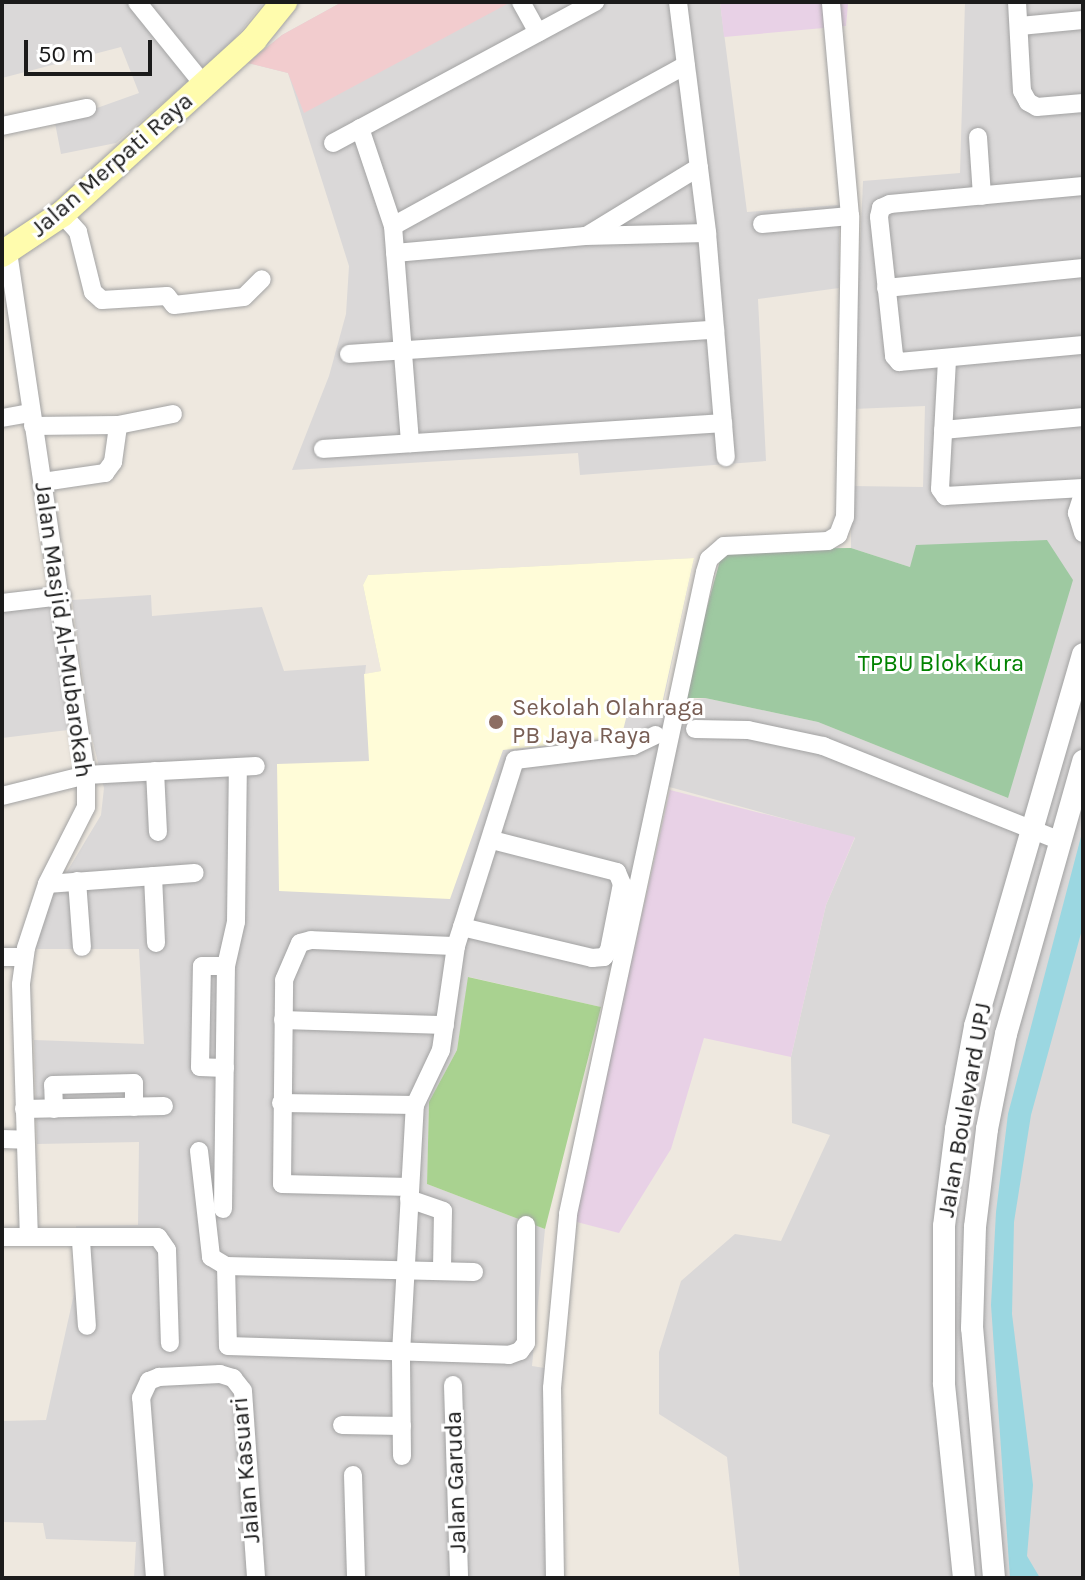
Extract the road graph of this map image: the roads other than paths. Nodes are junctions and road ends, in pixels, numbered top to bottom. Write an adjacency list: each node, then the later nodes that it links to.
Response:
1 (137, 2): 12 (street)
2 (284, 2): 12 (main road, Jalan Merpati Raya)
3 (521, 2): 10 (street)
4 (595, 2): 10 (street)
5 (678, 2): 11 (street)
6 (831, 2): 23 (street)
7 (1017, 2): 9 (street)
8 (1083, 20): 9 (street)
9 (1020, 26): 13 (street)
10 (538, 33): 16 (street)
11 (686, 65): 19 (street); 25 (street)
12 (204, 85): 22 (main road, Jalan Merpati Raya)
13 (1083, 103)
14 (87, 108): 15 (street)
15 (2, 126)
16 (360, 128): 18 (street); 25 (street)
17 (978, 137): 21 (street)
18 (333, 143)
19 (699, 167): 26 (street); 27 (street)
20 (1083, 186): 21 (street)
21 (982, 196): 32 (street)
22 (62, 214): 28 (main road, Jalan Merpati Raya); 31 (street)
23 (850, 216): 24 (street); 107 (street)
24 (762, 224)
25 (393, 226): 29 (street)
26 (707, 233): 27 (street); 34 (street)
27 (585, 236): 29 (street)
28 (5, 253): 33 (street, Jalan Masjid Al-Mubarokah)
29 (395, 253): 36 (street)
30 (1083, 268): 32 (street)
31 (262, 279)
32 (886, 288): 38 (street)
33 (10, 317): 42 (street, Jalan Masjid Al-Mubarokah)
34 (715, 330): 36 (street); 43 (street)
35 (1083, 345): 38 (street)
36 (403, 350): 37 (street); 46 (street)
37 (349, 354)
38 (947, 360): 45 (street)
39 (173, 414): 44 (street)
40 (1083, 417): 45 (street)
41 (2, 418): 42 (street)
42 (32, 419): 44 (street); 49 (street, Jalan Masjid Al-Mubarokah)
43 (723, 423): 46 (street); 48 (street)
44 (118, 425): 49 (street)
45 (943, 430): 50 (street)
46 (410, 443): 47 (street)
47 (323, 449)
48 (726, 457)
49 (43, 482): 53 (street, Jalan Masjid Al-Mubarokah)
50 (1083, 488)
51 (1083, 494): 52 (street)
52 (1083, 533)
53 (62, 596): 54 (street); 60 (street, Jalan Masjid Al-Mubarokah)
54 (2, 603)
55 (1083, 654): 63 (street, Jalan Boulevard UPJ)
56 (695, 729): 63 (street)
57 (656, 735): 64 (street)
58 (1083, 761): 65 (street, Jalan Boulevard UPJ)
59 (155, 771): 60 (street); 62 (street); 86 (street)
60 (86, 775): 61 (street); 69 (street, Jalan Masjid Al-Mubarokah)
61 (2, 796)
62 (158, 832)
63 (1033, 832): 65 (street); 108 (street, Jalan Boulevard UPJ)
64 (492, 840): 70 (street); 70 (street)
65 (1061, 841): 109 (street, Jalan Boulevard UPJ)
66 (195, 873): 67 (street)
67 (153, 876): 68 (street); 71 (street)
68 (77, 881): 69 (street); 73 (street)
69 (47, 884): 75 (street, Jalan Masjid Al-Mubarokah)
70 (462, 927): 72 (street)
71 (156, 943)
72 (456, 946): 76 (street); 77 (street)
73 (82, 947)
74 (2, 957): 75 (street)
75 (24, 957): 81 (street, Jalan Masjid Al-Mubarokah)
76 (283, 1020): 77 (street); 78 (street)
77 (445, 1025): 79 (street)
78 (281, 1103): 79 (street); 85 (street)
79 (415, 1105): 85 (street)
80 (164, 1106): 81 (street)
81 (24, 1109): 83 (street, Jalan Masjid Al-Mubarokah)
82 (2, 1139): 83 (street)
83 (25, 1140): 89 (street, Jalan Masjid Al-Mubarokah)
84 (199, 1151): 91 (street)
85 (410, 1193): 92 (street); 93 (street)
86 (223, 1209)
87 (526, 1225): 97 (street)
88 (2, 1237): 89 (street)
89 (29, 1237): 90 (street)
90 (81, 1241): 95 (street); 96 (street)
91 (226, 1266): 92 (street); 97 (street)
92 (406, 1269): 93 (street); 97 (street)
93 (442, 1271): 94 (street)
94 (474, 1272)
95 (87, 1326)
96 (170, 1343)
97 (401, 1353): 100 (street)
98 (453, 1385): 106 (street, Jalan Garuda)
99 (342, 1425): 100 (street)
100 (402, 1426): 101 (street)
101 (402, 1456)
102 (353, 1475): 105 (street)
103 (155, 1578): 104 (street, Jalan Kasuari)
104 (256, 1578)
105 (356, 1578)
106 (459, 1578)
107 (555, 1578)
108 (964, 1578)
109 (994, 1578)

